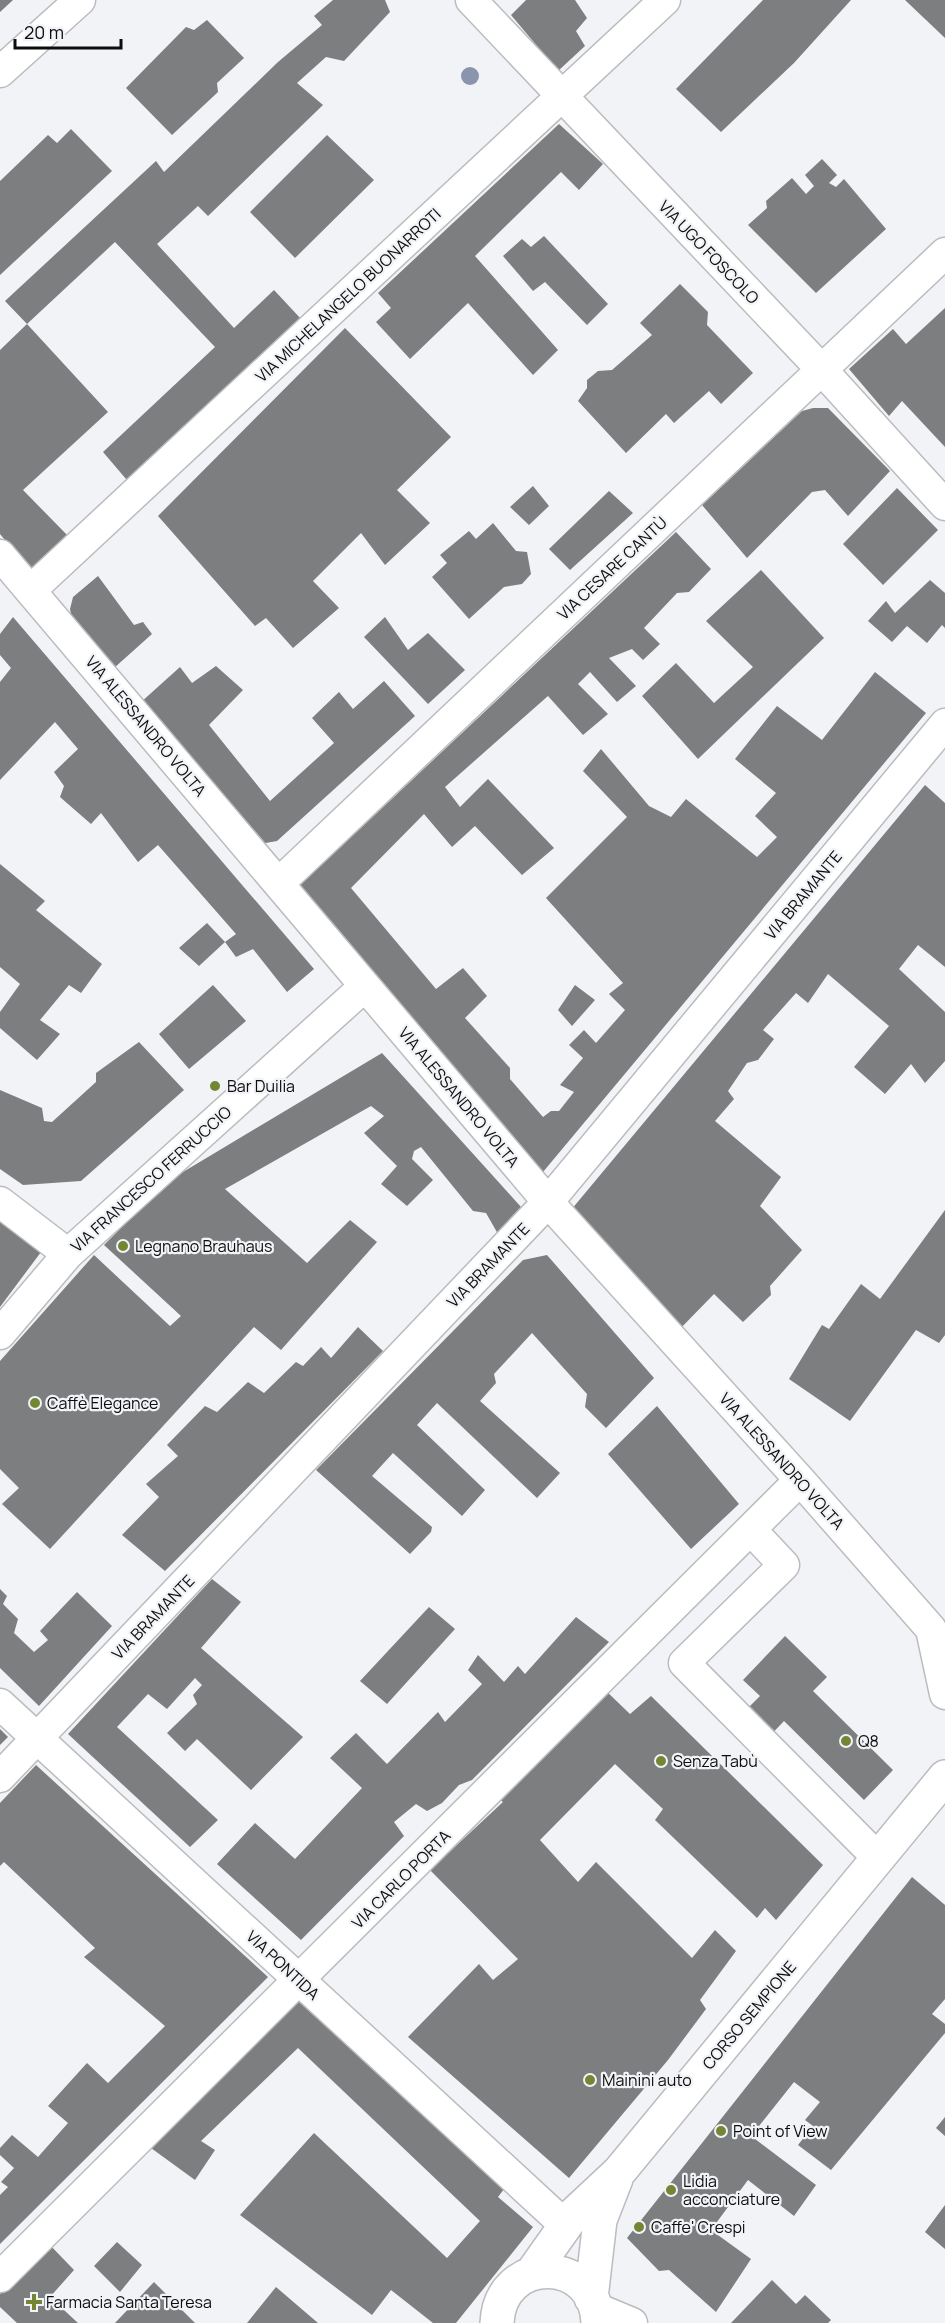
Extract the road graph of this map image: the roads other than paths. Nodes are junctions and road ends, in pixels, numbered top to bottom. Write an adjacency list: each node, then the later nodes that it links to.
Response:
1 (80, 0): 4 (street)
2 (471, 0): 5 (street, VIA UGO FOSCOLO)
3 (665, 0): 5 (street, VIA MICHELANGELO BUONARROTI)
4 (0, 72)
5 (561, 97): 7 (street, VIA UGO FOSCOLO); 10 (street, VIA MICHELANGELO BUONARROTI)
6 (945, 253): 7 (street, VIA CESARE CANTÙ)
7 (822, 370): 8 (street, VIA UGO FOSCOLO); 12 (street, VIA CESARE CANTÙ)
8 (945, 505)
9 (0, 555): 10 (street, VIA ALESSANDRO VOLTA)
10 (31, 590): 12 (street, VIA ALESSANDRO VOLTA)
11 (945, 724): 15 (street, VIA BRAMANTE)
12 (279, 883): 13 (street, VIA ALESSANDRO VOLTA)
13 (365, 986): 15 (street, VIA ALESSANDRO VOLTA); 16 (street, VIA FRANCESCO FERRUCCIO)
14 (0, 1202): 16 (street)
15 (548, 1202): 18 (street, VIA ALESSANDRO VOLTA); 23 (street, VIA BRAMANTE)
16 (68, 1254): 17 (street, VIA FRANCESCO FERRUCCIO)
17 (0, 1334)
18 (800, 1480): 19 (street, VIA CARLO PORTA); 20 (street, VIA ALESSANDRO VOLTA)
19 (752, 1530): 26 (street); 27 (street, VIA CARLO PORTA)
20 (938, 1630): 21 (street, VIA ALESSANDRO VOLTA)
21 (945, 1694)
22 (0, 1704): 23 (street, VIA PONTIDA)
23 (37, 1739): 25 (street, VIA BRAMANTE); 27 (street, VIA PONTIDA)
24 (945, 1777): 26 (main road, CORSO SEMPIONE)
25 (0, 1778)
26 (879, 1859): 28 (main road, CORSO SEMPIONE)
27 (300, 1981): 29 (street, VIA PONTIDA); 31 (street, VIA CARLO PORTA)
28 (619, 2172): 29 (main road, CORSO SEMPIONE); 32 (main road, CORSO SEMPIONE)
29 (566, 2226): 30 (main road, CORSO SEMPIONE)
30 (532, 2273): 32 (main road); 33 (main road, CORSO SEMPIONE)
31 (0, 2277)
32 (595, 2310): 34 (street)
33 (497, 2317)
34 (632, 2323)

